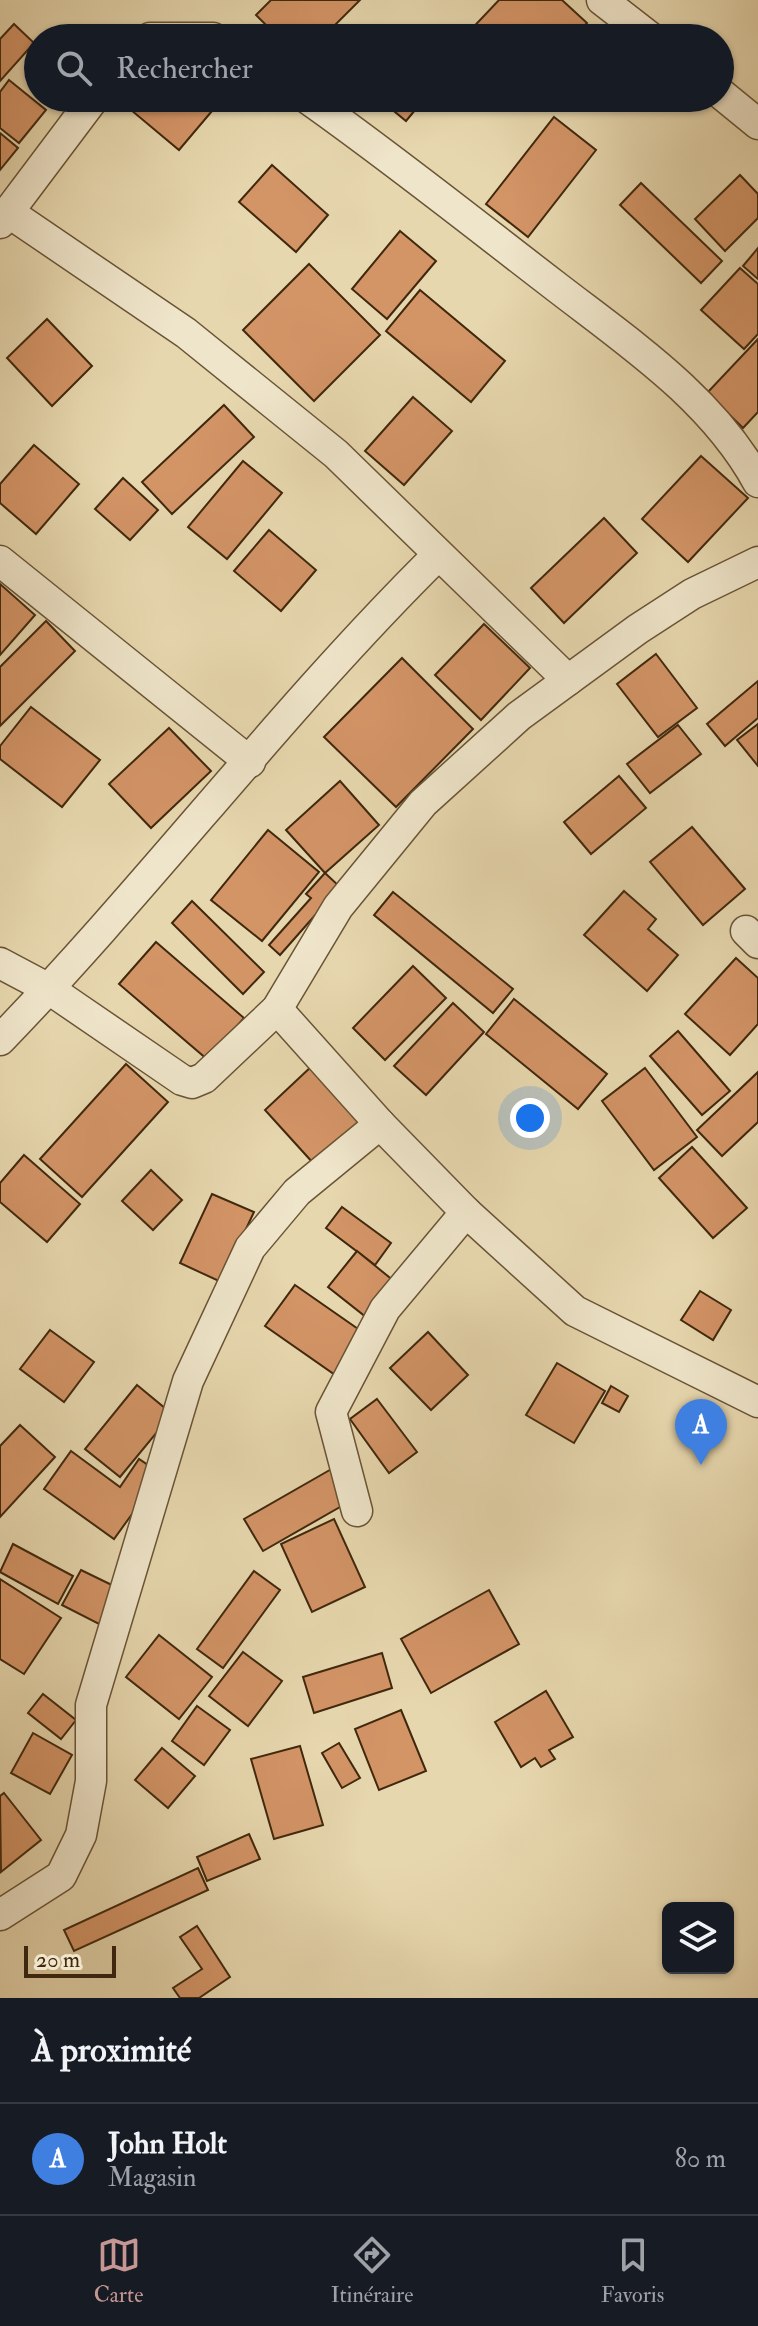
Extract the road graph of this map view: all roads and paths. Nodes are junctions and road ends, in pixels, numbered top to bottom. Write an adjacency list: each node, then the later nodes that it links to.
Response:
1 (602, 0): 2 (street)
2 (633, 24)
3 (734, 104): 6 (street)
4 (84, 112): 7 (street)
5 (325, 112): 8 (street)
6 (758, 124)
7 (4, 218): 9 (street)
8 (758, 482)
9 (438, 555): 12 (street); 13 (street)
10 (0, 561): 13 (street)
11 (758, 562): 12 (street)
12 (568, 680): 16 (street)
13 (250, 762): 15 (street)
14 (0, 963): 15 (street)
15 (49, 989): 16 (street); 17 (street)
16 (277, 1009): 18 (street)
17 (0, 1040)
18 (380, 1124): 19 (street); 22 (street)
19 (466, 1212): 20 (street); 21 (street)
20 (758, 1402)
21 (357, 1511)
22 (0, 1915)

